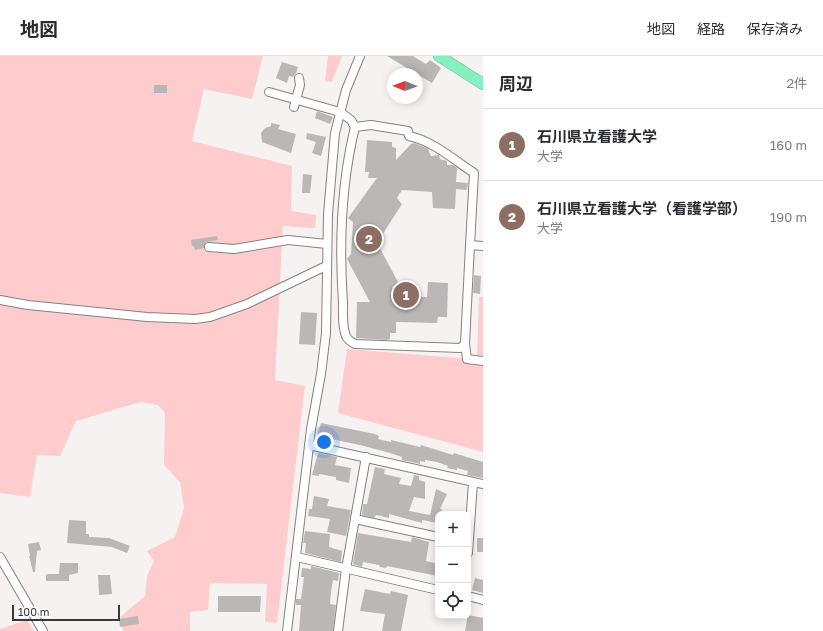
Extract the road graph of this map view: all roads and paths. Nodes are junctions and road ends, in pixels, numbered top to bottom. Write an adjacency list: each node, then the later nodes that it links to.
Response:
1 (360, 56): 7 (street)
2 (441, 56): 4 (highway)
3 (299, 78): 6 (street)
4 (483, 84)
5 (269, 92): 6 (street)
6 (295, 103): 7 (street)
7 (340, 112): 8 (street); 9 (street)
8 (355, 127): 10 (street); 15 (street)
9 (327, 244): 11 (street); 13 (street)
10 (470, 245): 12 (street); 15 (street)
11 (209, 246)
12 (483, 246)
13 (326, 266): 14 (street); 17 (street)
14 (0, 300)
15 (465, 344): 16 (street)
16 (483, 361)
17 (309, 445): 18 (street); 25 (street)
18 (366, 458): 19 (street); 22 (street)
19 (473, 483): 20 (street); 21 (street)
20 (483, 484)
21 (471, 511)
22 (355, 519): 23 (street); 26 (street)
23 (435, 536)
24 (0, 557): 30 (street)
25 (297, 557): 26 (street); 31 (street)
26 (346, 569): 27 (street); 32 (street)
27 (435, 589)
28 (471, 597): 29 (street)
29 (483, 600)
30 (43, 631)
31 (287, 631)
32 (338, 631)

